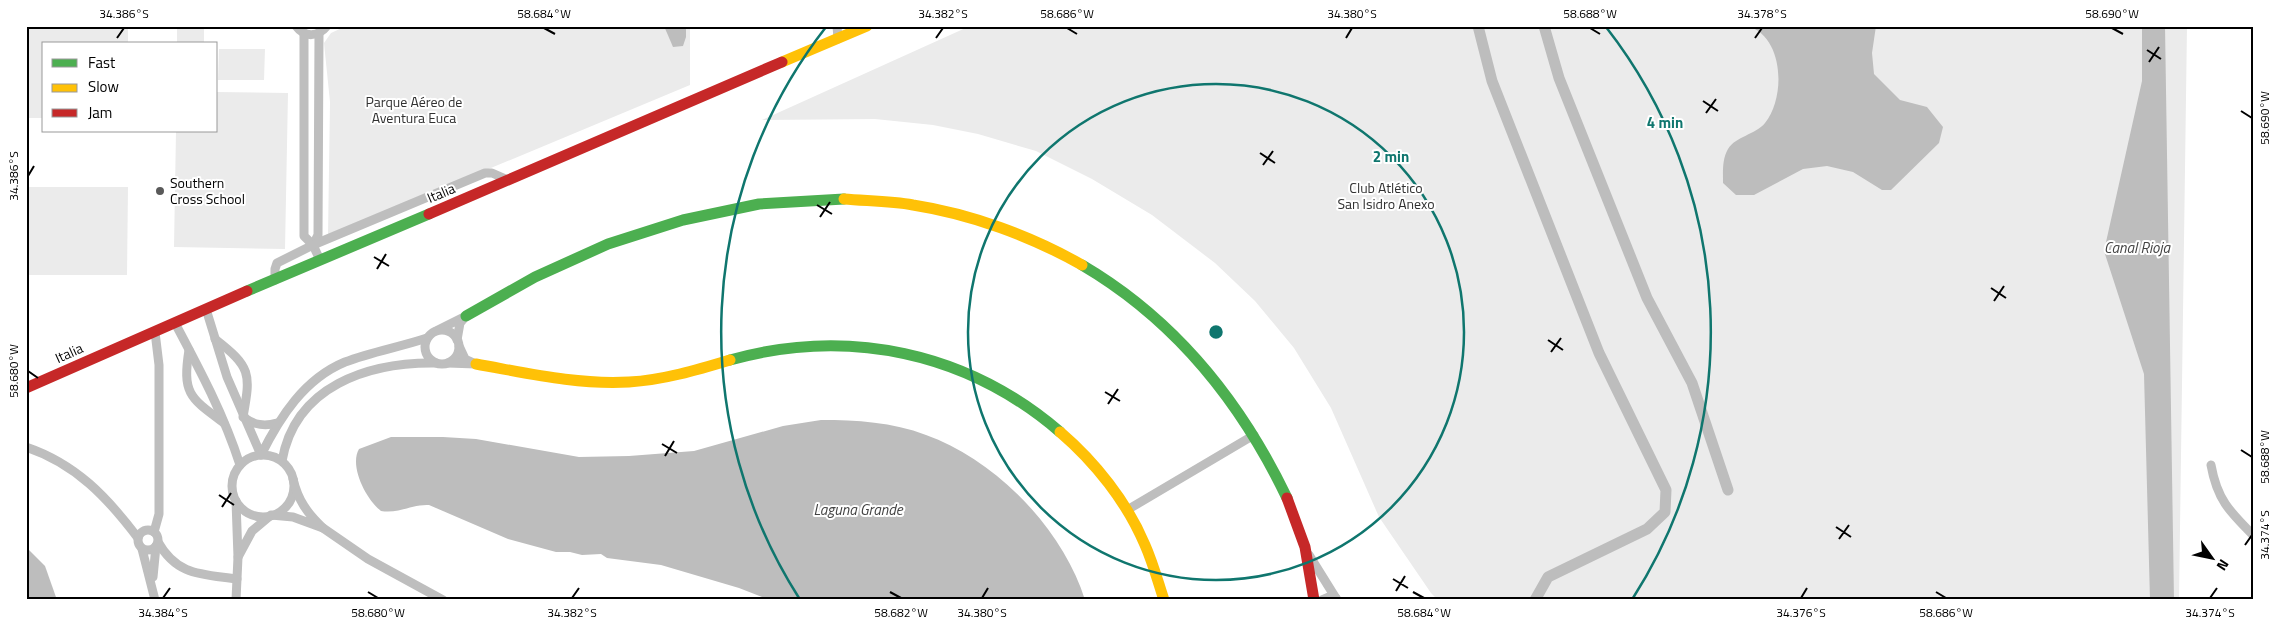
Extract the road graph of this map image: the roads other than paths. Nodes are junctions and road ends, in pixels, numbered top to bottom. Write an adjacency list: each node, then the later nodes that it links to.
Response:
1 (296, 26): 5 (street)
2 (838, 26): 6 (street)
3 (867, 26): 6 (street, Italia)
4 (325, 29): 5 (street); 8 (street)
5 (304, 34): 7 (street)
6 (838, 39): 9 (street, Italia)
7 (304, 111): 8 (street); 10 (street)
8 (319, 112): 10 (street)
9 (508, 180): 10 (street); 11 (street, Italia)
10 (313, 245): 11 (street); 12 (street)
11 (320, 260): 12 (street, Italia)
12 (275, 280): 13 (street, Italia)
13 (206, 309): 15 (street, Italia); 19 (street)
14 (466, 316): 16 (street); 20 (street); 29 (street)
15 (175, 323): 17 (street, Italia); 21 (street)
16 (438, 330): 18 (street); 20 (street)
17 (155, 332): 25 (street, Italia); 40 (street)
18 (427, 338): 22 (street); 27 (street)
19 (215, 339): 26 (street); 26 (street)
20 (458, 343): 23 (street); 24 (street)
21 (189, 350): 28 (street); 28 (street)
22 (436, 363): 23 (street); 32 (street)
23 (448, 363): 24 (street)
24 (476, 364): 37 (street)
25 (26, 388)
26 (243, 417): 27 (street); 31 (street)
27 (277, 423): 31 (street)
28 (225, 424): 34 (street)
29 (1254, 435): 37 (street); 45 (street)
30 (26, 447): 42 (street)
31 (261, 455): 32 (street); 34 (street)
32 (282, 461): 35 (street)
33 (2211, 464): 41 (street)
34 (240, 465): 36 (street)
35 (293, 479): 38 (street); 39 (street)
36 (236, 501): 38 (street); 46 (street)
37 (1127, 510): 53 (street)
38 (271, 516): 39 (street); 46 (street)
39 (322, 528): 52 (street)
40 (154, 532): 42 (street); 43 (street)
41 (2253, 536)
42 (138, 538): 44 (street)
43 (157, 544): 44 (street); 47 (street); 48 (street)
44 (142, 548): 48 (street)
45 (1305, 548): 49 (street); 54 (street)
46 (238, 557): 47 (street)
47 (237, 579): 51 (street)
48 (152, 585): 50 (street)
49 (1336, 599): 55 (street)
50 (155, 600)
51 (236, 600)
52 (443, 600)
53 (1164, 600)
54 (1314, 600)
55 (1322, 600)

